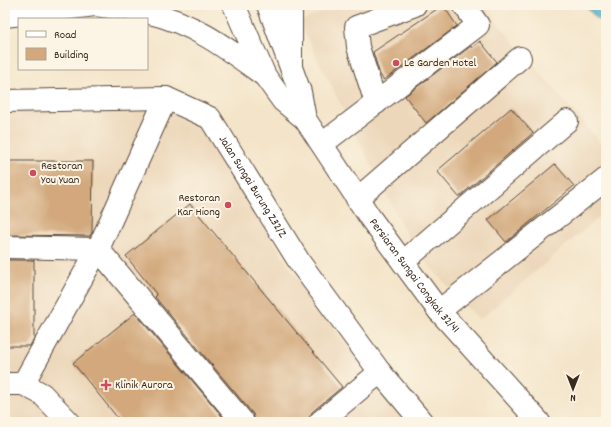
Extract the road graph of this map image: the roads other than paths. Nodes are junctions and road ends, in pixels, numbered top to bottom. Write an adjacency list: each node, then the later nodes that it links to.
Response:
1 (95, 5): 7 (street); 10 (street)
2 (234, 5): 10 (street, Persiaran Sungai Congkak 32/41)
3 (268, 5): 9 (street, Persiaran Sungai Congkak 32/41)
4 (291, 5): 9 (street)
5 (415, 5): 13 (street)
6 (464, 5): 13 (street)
7 (5, 16)
8 (520, 58): 18 (street)
9 (291, 66): 14 (street, Persiaran Sungai Congkak 32/41)
10 (265, 76): 14 (street, Persiaran Sungai Congkak 32/41)
11 (166, 98): 12 (street, Jalan Sungai Burung Z32/Z); 20 (street); 23 (street, Jalan Sungai Burung Z32/Z)
12 (5, 101)
13 (376, 103): 16 (street)
14 (305, 119): 16 (street, Persiaran Sungai Congkak 32/41)
15 (567, 121): 21 (street)
16 (322, 144): 18 (street, Persiaran Sungai Congkak 32/41)
17 (606, 179): 22 (street)
18 (357, 199): 21 (street, Persiaran Sungai Congkak 32/41)
19 (5, 247): 20 (street)
20 (98, 249): 24 (street); 26 (street)
21 (403, 262): 22 (street, Persiaran Sungai Congkak 32/41)
22 (439, 311): 29 (street, Persiaran Sungai Congkak 32/41)
23 (380, 372): 27 (street); 28 (street, Jalan Sungai Burung Z32/Z)
24 (14, 384): 25 (street)
25 (69, 422)
26 (243, 422)
27 (320, 422)
28 (422, 422)
29 (539, 422)

